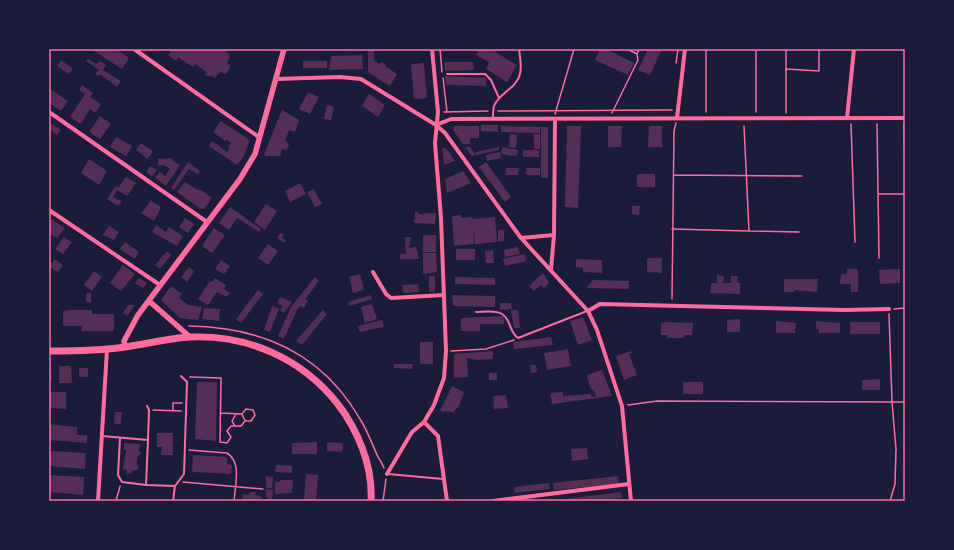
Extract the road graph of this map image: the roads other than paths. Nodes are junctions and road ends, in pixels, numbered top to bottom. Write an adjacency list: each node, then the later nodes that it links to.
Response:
1 (134, 49): 17 (street)
2 (284, 49): 8 (street)
3 (432, 49): 16 (street)
4 (519, 49): 9 (lane)
5 (685, 49): 11 (street)
6 (854, 49): 12 (street)
7 (447, 74): 9 (lane)
8 (276, 79): 16 (street); 17 (street)
9 (499, 98): 14 (lane)
10 (49, 112): 19 (street)
11 (677, 118): 12 (street); 15 (street)
12 (849, 118): 13 (street)
13 (904, 118)
14 (493, 120): 15 (street); 16 (street)
15 (555, 120): 20 (street)
16 (436, 124): 21 (street); 25 (street)
17 (260, 138): 19 (street)
18 (49, 210): 24 (street)
19 (207, 222): 24 (street)
20 (554, 235): 21 (street); 22 (street)
21 (520, 238): 22 (street)
22 (552, 270): 28 (street)
23 (373, 272): 25 (street)
24 (160, 285): 26 (street)
25 (444, 295): 36 (street)
26 (149, 301): 30 (street); 31 (street)
27 (889, 309): 28 (street)
28 (588, 311): 29 (lane); 42 (street)
29 (476, 312)
30 (190, 337): 31 (main road); 47 (main road)
31 (125, 347): 32 (main road)
32 (107, 349): 33 (main road); 37 (street)
33 (49, 351)
34 (181, 376): 44 (lane)
35 (147, 406): 39 (lane)
36 (424, 422): 40 (street); 41 (street)
37 (102, 436): 38 (lane); 45 (street)
38 (120, 438): 39 (lane); 43 (lane)
39 (148, 440): 43 (lane)
40 (387, 474): 41 (lane)
41 (444, 479): 48 (street)
42 (629, 484): 49 (street); 50 (street)
43 (146, 485): 44 (lane)
44 (175, 486): 46 (lane)
45 (98, 501)
46 (173, 501)
47 (371, 501)
48 (447, 501)
49 (493, 501)
50 (631, 501)

